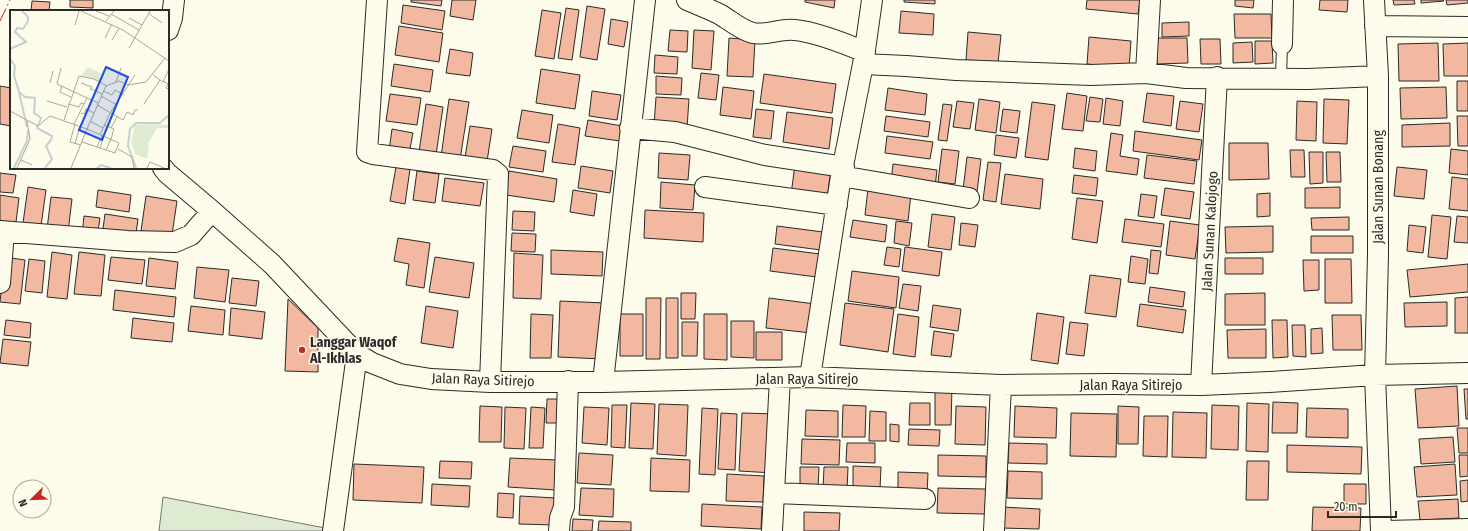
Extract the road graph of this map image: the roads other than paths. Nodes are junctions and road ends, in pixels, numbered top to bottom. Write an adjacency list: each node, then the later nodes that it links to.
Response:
1 (174, 0): 10 (street)
2 (377, 0): 33 (street)
3 (645, 0): 18 (street)
4 (687, 0): 13 (street)
5 (872, 0): 13 (street)
6 (1150, 0): 14 (street)
7 (1284, 0): 12 (street)
8 (1374, 0): 9 (street, Jalan Sunan Bonang)
9 (1375, 26): 11 (street); 15 (street, Jalan Sunan Bonang)
10 (169, 27)
11 (1468, 27)
12 (1282, 44): 17 (lane)
13 (864, 58): 14 (street); 20 (street)
14 (1146, 73): 16 (street)
15 (1378, 76): 17 (street); 29 (street, Jalan Sunan Bonang)
16 (1217, 77): 17 (street); 36 (street, Jalan Sunan Kalojogo)
17 (1280, 78)
18 (630, 128): 20 (street); 34 (street)
19 (164, 169): 24 (street, Jalan Raya Sitirejo)
20 (843, 171): 22 (street); 23 (street)
21 (705, 187): 23 (street)
22 (969, 198)
23 (837, 205): 30 (street)
24 (212, 211): 25 (street); 27 (street, Jalan Raya Sitirejo)
25 (2, 232): 26 (street)
26 (0, 283)
27 (357, 354): 33 (street, Jalan Raya Sitirejo); 40 (street)
28 (1468, 373): 29 (street, Jalan Raya Sitirejo)
29 (1375, 375): 36 (street, Jalan Raya Sitirejo); 44 (street)
30 (810, 377): 31 (street, Jalan Raya Sitirejo); 35 (street, Jalan Raya Sitirejo)
31 (780, 378): 34 (street, Jalan Raya Sitirejo); 37 (street)
32 (568, 381): 33 (street, Jalan Raya Sitirejo); 34 (street, Jalan Raya Sitirejo); 41 (street)
33 (490, 382)
34 (603, 382)
35 (1001, 385): 36 (street, Jalan Raya Sitirejo); 43 (street)
36 (1202, 385)
37 (775, 493): 38 (street); 42 (street)
38 (925, 499)
39 (1468, 529): 45 (street)
40 (333, 531)
41 (559, 531)
42 (772, 531)
43 (994, 531)
44 (1381, 531)
45 (1386, 531)

